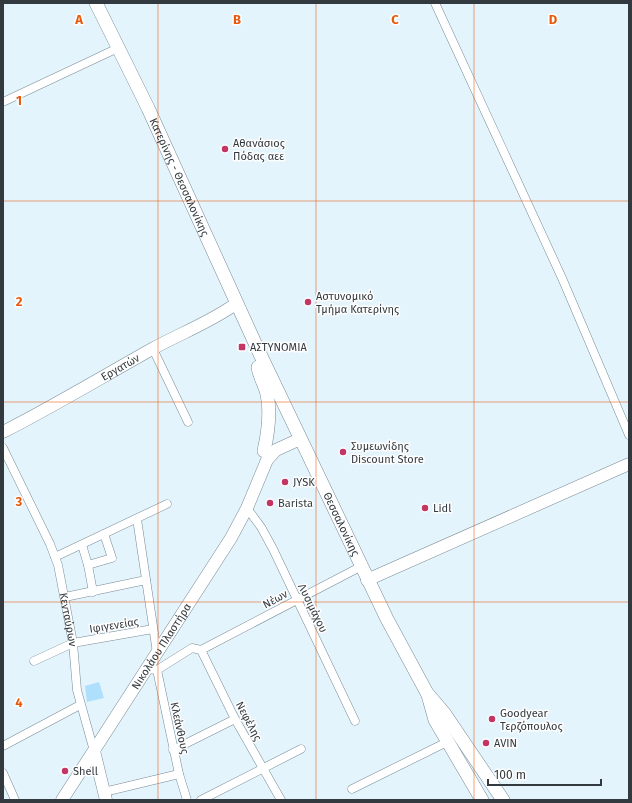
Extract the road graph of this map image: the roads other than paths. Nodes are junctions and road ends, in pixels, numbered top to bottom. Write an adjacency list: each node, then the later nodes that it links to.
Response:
1 (96, 3): 3 (main road, Κατερίνης - Θεσσαλονίκης)
2 (435, 3): 11 (street)
3 (118, 48): 4 (street); 5 (main road, Κατερίνης - Θεσσαλονίκης)
4 (3, 102)
5 (237, 303): 6 (street, Εργατών); 7 (main road, Κατερίνης - Θεσσαλονίκης)
6 (153, 349): 8 (street); 9 (street, Εργατών)
7 (260, 354): 10 (main road, Θεσσαλονίκης); 13 (main road)
8 (188, 422)
9 (3, 432)
10 (299, 435): 13 (street); 15 (street, Νικολάου Πλαστήρα); 23 (main road, Θεσσαλονίκης)
11 (629, 435)
12 (3, 448): 21 (street, Κενταύρων)
13 (264, 451): 15 (street, Νικολάου Πλαστήρα)
14 (629, 464): 25 (street)
15 (254, 488): 17 (street, Νικολάου Πλαστήρα)
16 (167, 504): 18 (street)
17 (247, 508): 28 (street, Λυσιμάχου); 32 (street, Νικολάου Πλαστήρα)
18 (138, 519): 19 (street); 24 (street)
19 (104, 534): 20 (street); 22 (street)
20 (82, 545): 21 (street); 22 (street)
21 (55, 557): 27 (street, Κενταύρων)
22 (88, 565): 26 (street)
23 (360, 567): 25 (main road, Θεσσαλονίκης); 28 (street, Νέων)
24 (146, 580): 26 (street); 29 (street)
25 (367, 580): 35 (main road, Θεσσαλονίκης)
26 (93, 592): 27 (street)
27 (65, 597): 30 (street, Κενταύρων)
28 (297, 600): 31 (street, Νέων); 38 (street, Λυσιμάχου)
29 (153, 630): 30 (street, Ιφιγενείας); 32 (street)
30 (73, 643): 33 (street, Ιφιγενείας); 36 (street, Κενταύρων)
31 (201, 650): 34 (street, Νέων); 37 (street, Νεφέλης)
32 (157, 653): 34 (street, Νικολάου Πλαστήρα)
33 (34, 661)
34 (152, 669): 42 (street, Κλεάνθους); 43 (street, Νικολάου Πλαστήρα)
35 (427, 693): 39 (main road, Θεσσαλονίκης); 55 (main road, Θεσσαλονίκης)
36 (80, 705): 40 (street); 43 (street, Κενταύρων)
37 (235, 719): 42 (street); 44 (street, Νεφέλης)
38 (355, 721)
39 (449, 742): 47 (street); 54 (main road, Θεσσαλονίκης)
40 (3, 746)
41 (302, 749): 44 (street)
42 (173, 750): 46 (street, Κλεάνθους)
43 (94, 751): 48 (street, Κενταύρων); 50 (street, Νικολάου Πλαστήρα)
44 (262, 768): 52 (street); 53 (street, Νεφέλης)
45 (3, 773): 49 (street)
46 (179, 774): 48 (street); 51 (street, Κλεάνθους)
47 (352, 789)
48 (105, 796)
49 (15, 800)
50 (62, 800)
51 (187, 800)
52 (201, 800)
53 (281, 800)
54 (482, 800)
55 (503, 800)

